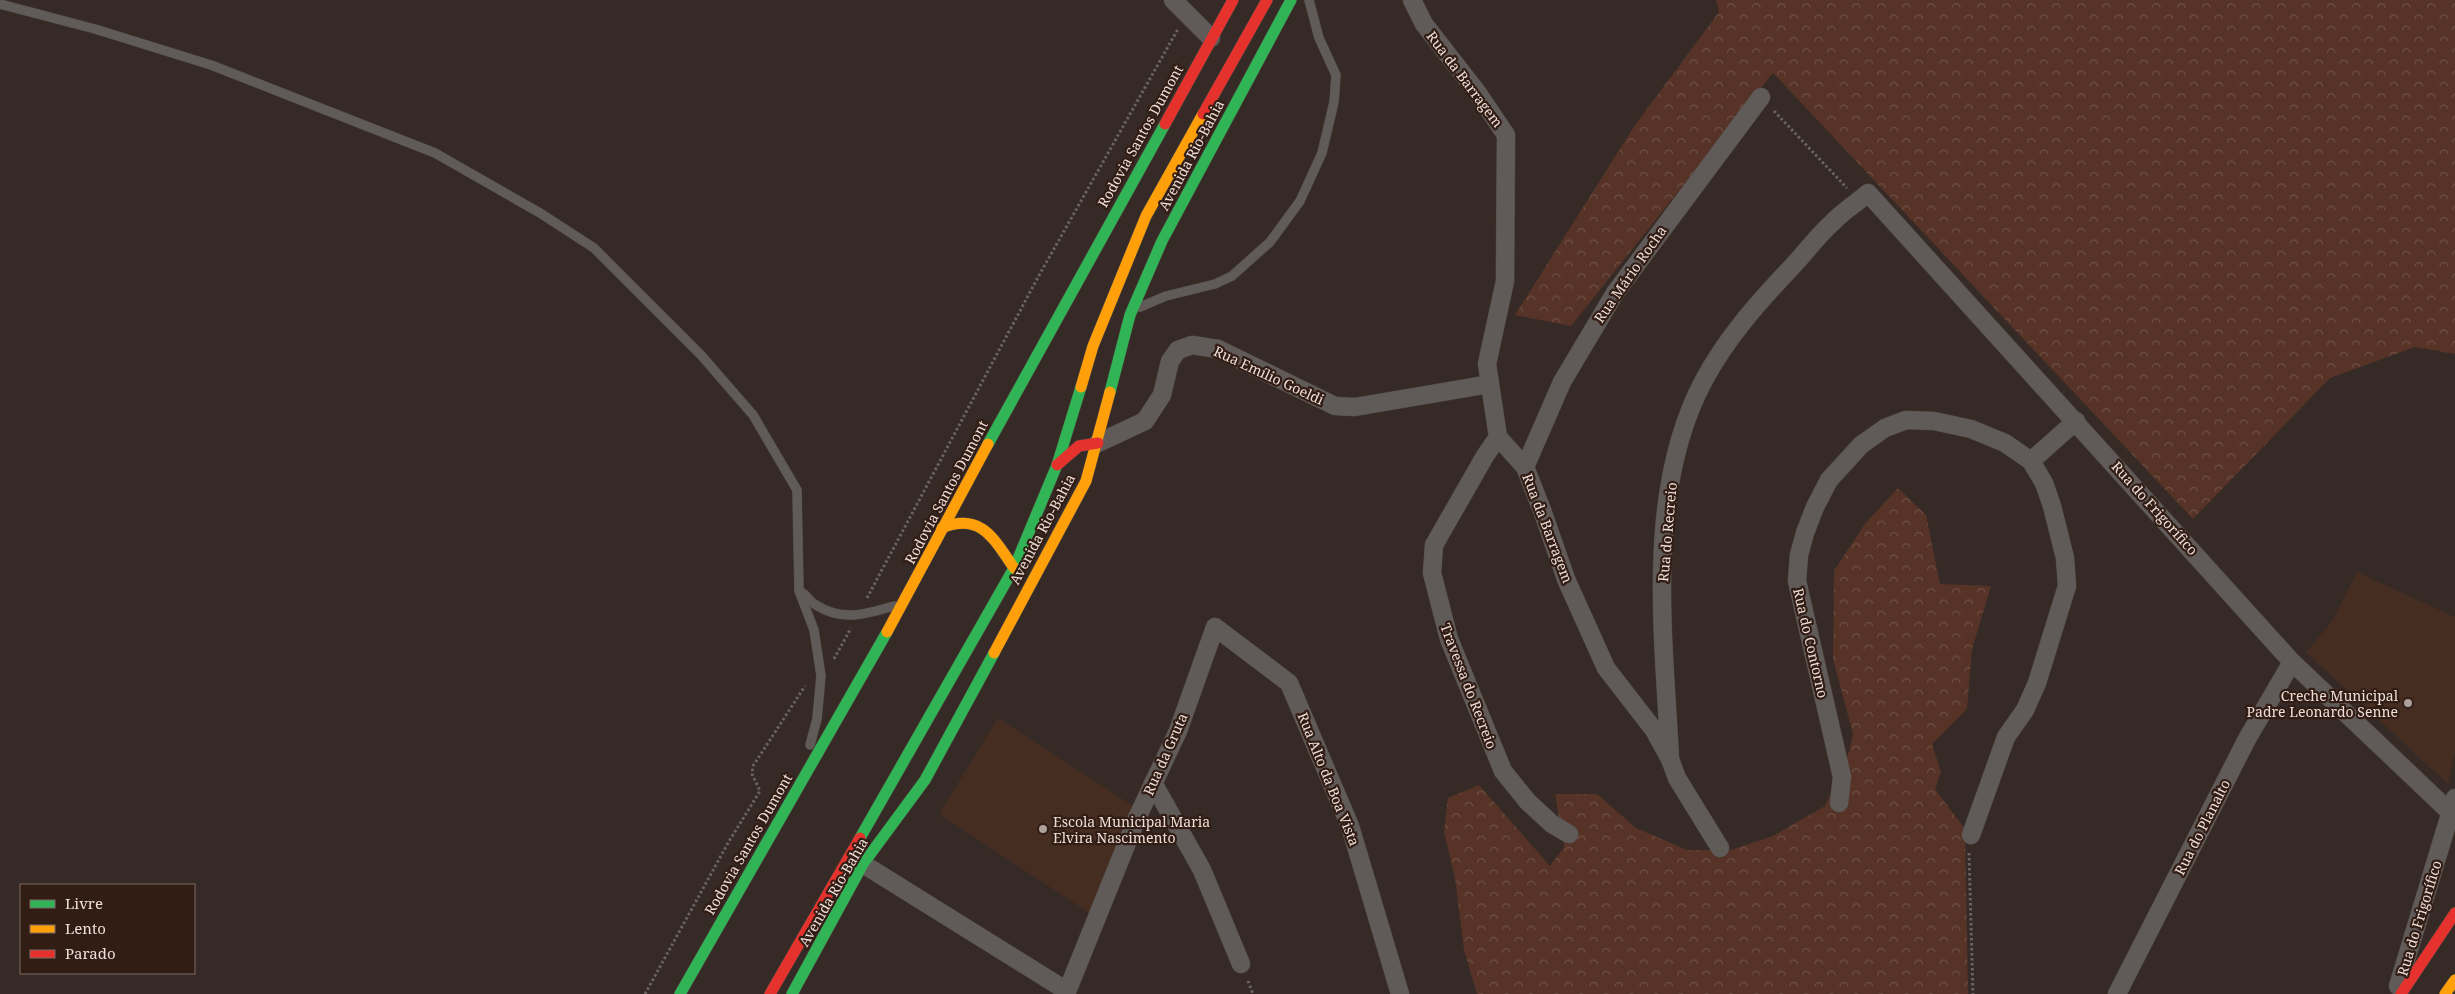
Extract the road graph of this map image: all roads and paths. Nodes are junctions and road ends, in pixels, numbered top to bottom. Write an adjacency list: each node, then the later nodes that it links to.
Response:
1 (1173, 0): 8 (street)
2 (1233, 0): 9 (main road, Rodovia Santos Dumont)
3 (1267, 0): 19 (main road)
4 (1292, 0): 13 (main road, Avenida Rio-Bahia)
5 (1309, 0): 13 (lane)
6 (1412, 0): 14 (street, Rua da Barragem)
7 (0, 4): 24 (lane)
8 (1187, 14): 9 (street); 27 (path)
9 (1211, 38): 21 (main road, Rodovia Santos Dumont)
10 (1761, 97): 12 (path); 20 (street, Rua Mário Rocha)
11 (1868, 194): 12 (street, Rua do Recreio); 15 (street, Rua do Frigorífico)
12 (1844, 213): 31 (street, Rua do Recreio)
13 (1130, 315): 17 (main road, Avenida Rio-Bahia)
14 (1490, 384): 16 (street, Rua da Barragem); 17 (street, Rua Emílio Goeldi)
15 (2076, 421): 18 (street); 29 (street, Rua do Frigorífico)
16 (1498, 437): 20 (street, Rua da Barragem); 36 (street, Travessa do Recreio)
17 (1098, 443): 19 (main road); 26 (main road, Avenida Rio-Bahia)
18 (2031, 460): 33 (street, Rua do Contorno); 37 (street, Rua do Contorno)
19 (1057, 464): 22 (main road)
20 (1525, 467): 31 (street, Rua da Barragem)
21 (942, 528): 22 (main road); 25 (main road, Rodovia Santos Dumont)
22 (1014, 568): 23 (main road)
23 (1004, 585): 26 (main road); 46 (main road)
24 (799, 592): 27 (lane); 30 (lane)
25 (904, 603): 27 (lane); 35 (main road, Rodovia Santos Dumont)
26 (1017, 608): 39 (main road, Avenida Rio-Bahia)
27 (858, 616): 30 (path)
28 (1215, 627): 32 (street, Rua da Gruta); 48 (street, Rua Alto da Boa Vista)
29 (2292, 662): 34 (street, Rua do Frigorífico); 50 (street, Rua do Planalto)
30 (820, 668): 35 (lane); 44 (path)
31 (1670, 759): 38 (street, Rua da Barragem)
32 (1153, 783): 41 (street); 43 (street, Rua da Gruta)
33 (1839, 803)
34 (2453, 805): 51 (street, Rua do Frigorífico)
35 (787, 806): 45 (main road, Rodovia Santos Dumont)
36 (1569, 834)
37 (1971, 835): 49 (path)
38 (1720, 848)
39 (863, 864): 43 (street, Rua da Gruta); 47 (main road, Avenida Rio-Bahia)
40 (2455, 913): 52 (main road)
41 (1241, 964)
42 (2455, 980): 53 (main road)
43 (1067, 993)
44 (645, 994)
45 (680, 994)
46 (770, 994)
47 (792, 994)
48 (1400, 994)
49 (1973, 994)
50 (2117, 994)
51 (2396, 994)
52 (2401, 994)
53 (2445, 994)

